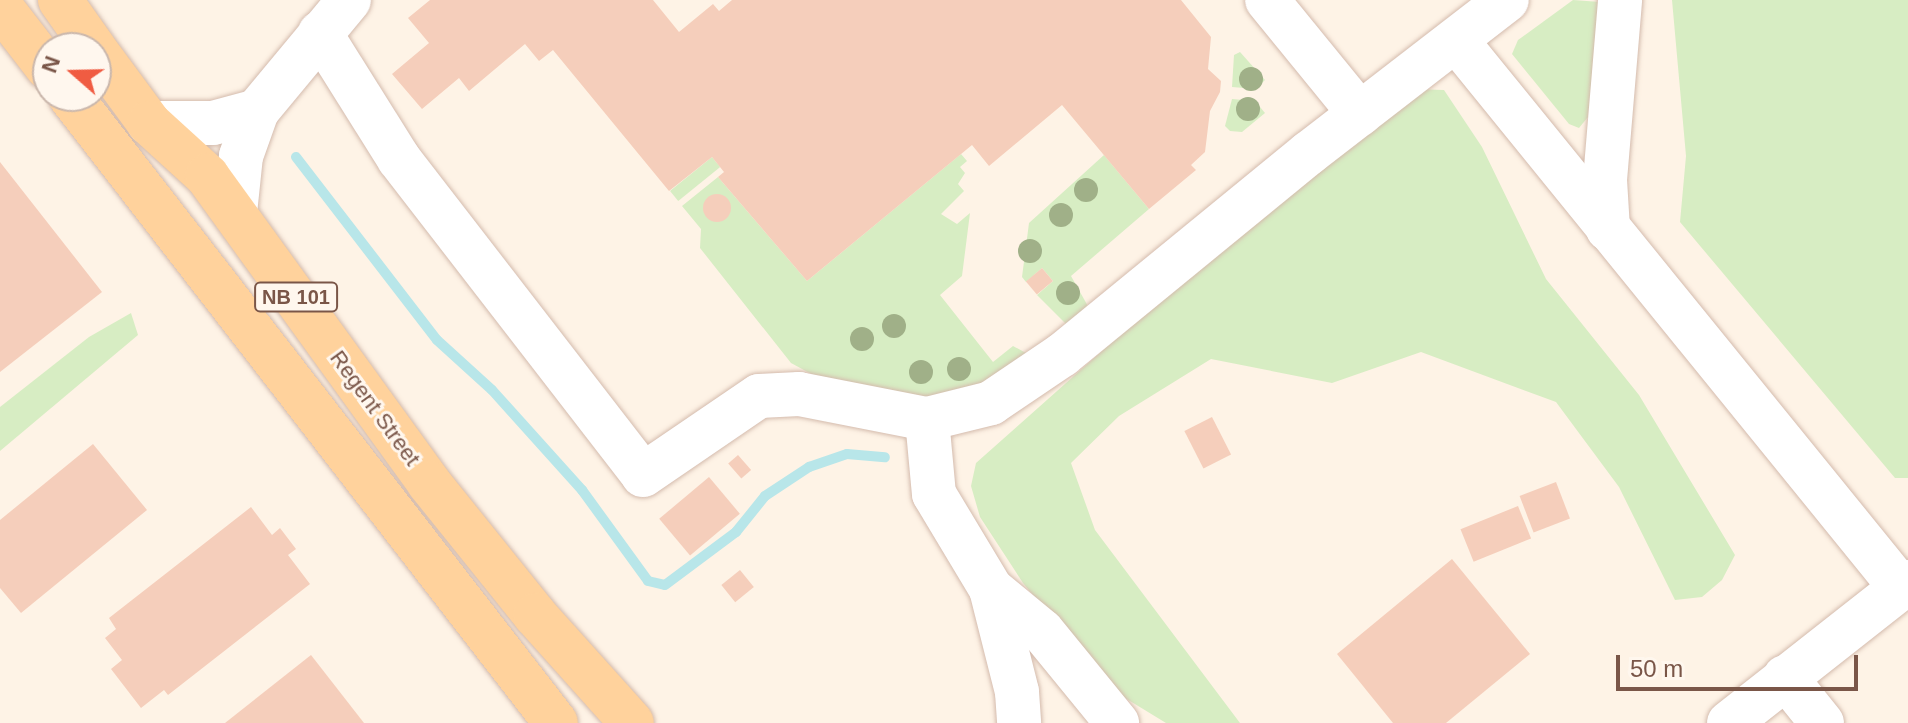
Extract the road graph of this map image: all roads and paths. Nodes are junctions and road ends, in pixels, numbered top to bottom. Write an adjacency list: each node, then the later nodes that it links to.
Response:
1 (349, 0): 7 (street)
2 (1267, 0): 12 (street)
3 (1507, 0): 8 (street)
4 (1620, 0): 15 (street)
5 (0, 6): 9 (main road)
6 (73, 24): 13 (main road, Regent Street / NB 101)
7 (320, 33): 10 (street); 16 (street)
8 (1456, 40): 12 (street); 15 (street)
9 (32, 47)
10 (257, 111): 13 (street); 14 (street)
11 (82, 112): 17 (main road, NB 101)
12 (1360, 114): 16 (street)
13 (149, 123): 14 (main road, Regent Street / NB 101)
14 (235, 213): 18 (main road, Regent Street / NB 101)
15 (1608, 229): 19 (street)
16 (927, 419): 20 (street)
17 (324, 422): 18 (main road); 22 (main road, NB 101)
18 (429, 483): 23 (main road, Regent Street / NB 101)
19 (1904, 585): 21 (street)
20 (991, 589): 24 (street); 25 (street)
21 (1785, 677): 26 (street); 27 (street)
22 (556, 723)
23 (632, 723)
24 (1019, 723)
25 (1117, 723)
26 (1729, 723)
27 (1822, 723)

